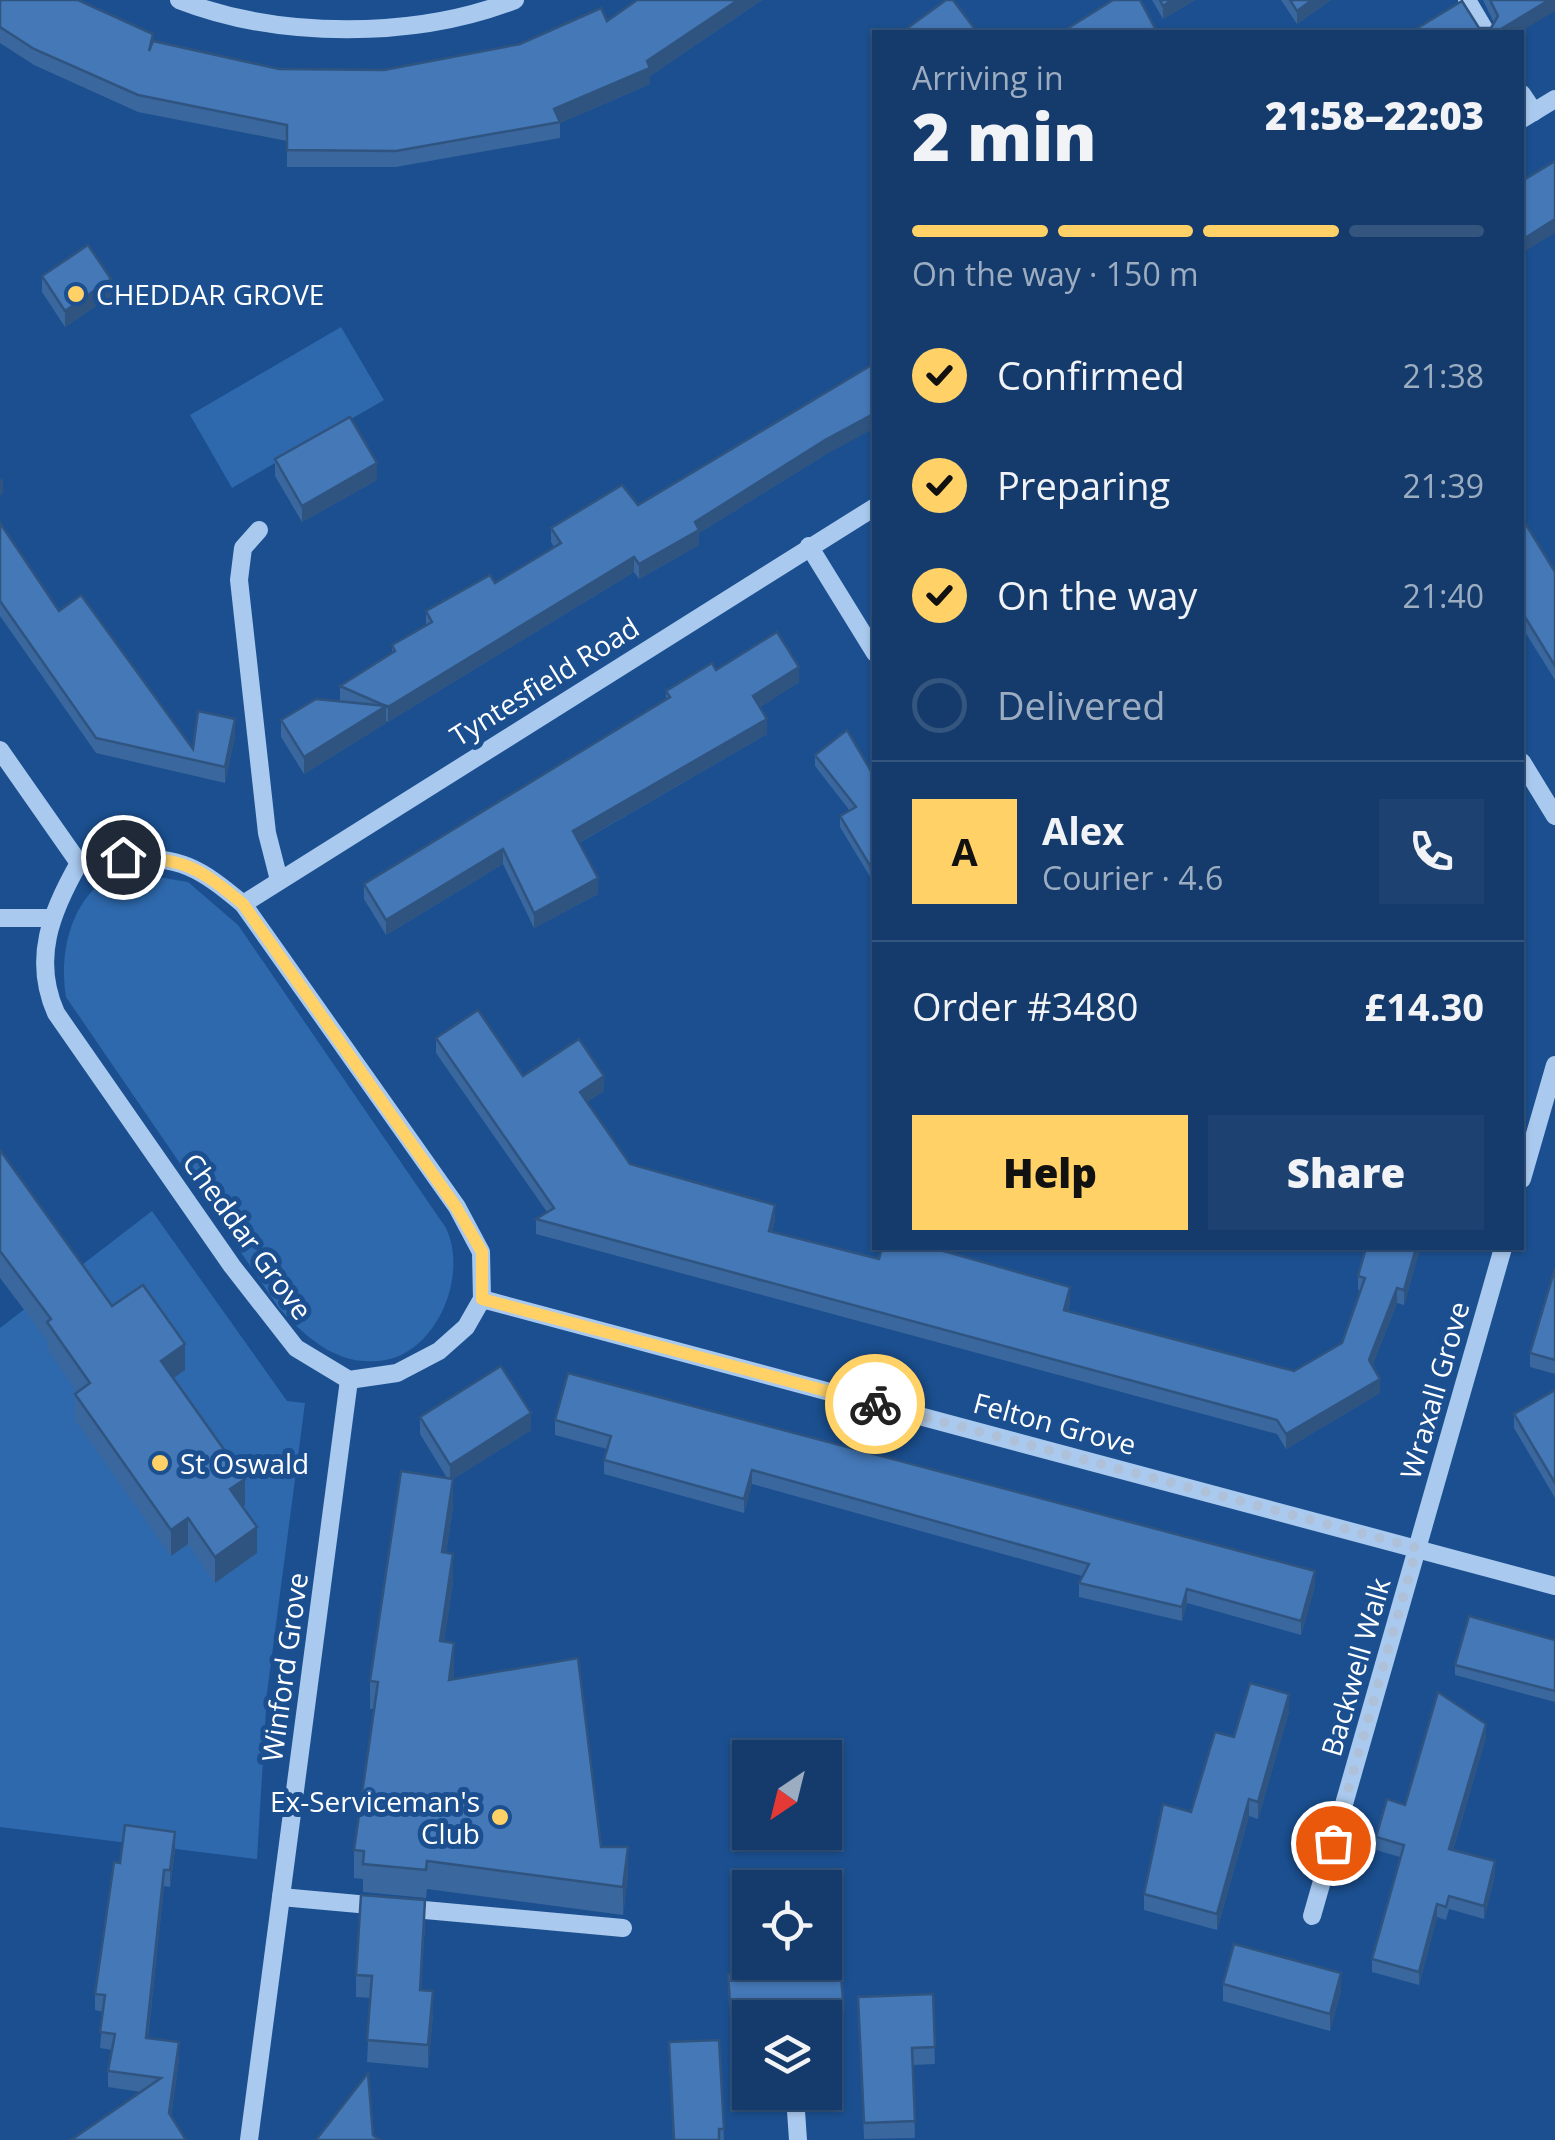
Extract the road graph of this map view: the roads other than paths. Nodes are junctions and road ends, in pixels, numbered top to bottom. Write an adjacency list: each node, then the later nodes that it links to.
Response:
1 (179, 0): 2 (street)
2 (515, 0)
3 (1466, 0): 4 (street)
4 (1485, 30)
5 (1555, 99): 6 (street)
6 (1528, 116)
7 (872, 509): 9 (street, Tyntesfield Road)
8 (259, 530): 15 (street)
9 (810, 546): 10 (street); 15 (street, Tyntesfield Road)
10 (872, 648)
11 (0, 750): 14 (street)
12 (1524, 765): 13 (street)
13 (1555, 816)
14 (79, 864): 16 (street); 18 (street, Cheddar Grove)
15 (280, 880): 16 (street, Tyntesfield Road)
16 (243, 904): 22 (street)
17 (0, 918): 18 (street)
18 (52, 918): 23 (street, Cheddar Grove)
19 (1555, 1065): 20 (street)
20 (1524, 1172)
21 (1502, 1250): 24 (street, Wraxall Grove)
22 (482, 1299): 23 (street); 24 (street, Felton Grove)
23 (349, 1380): 26 (street, Winford Grove)
24 (1417, 1548): 25 (street, Felton Grove); 27 (street, Backwell Walk)
25 (1555, 1586)
26 (281, 1897): 28 (street); 30 (street, Winford Grove)
27 (1312, 1916)
28 (624, 1928)
29 (796, 2111): 31 (street)
30 (249, 2140)
31 (798, 2140)

